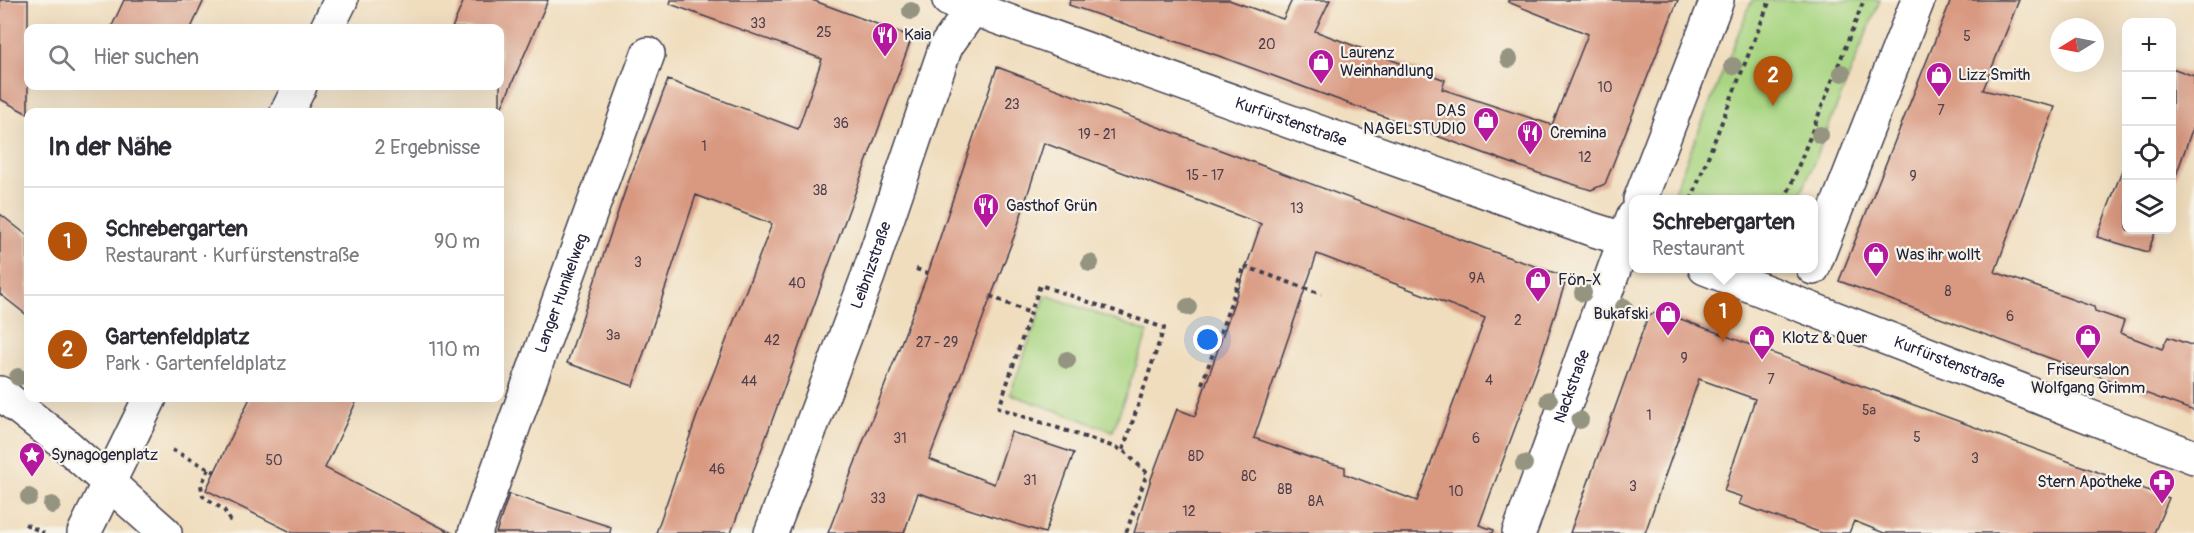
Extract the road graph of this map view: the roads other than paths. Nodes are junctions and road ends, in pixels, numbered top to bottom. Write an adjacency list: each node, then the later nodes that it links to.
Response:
1 (341, 0): 5 (street)
2 (1717, 0): 9 (street)
3 (1918, 0): 12 (street)
4 (967, 3): 10 (street, Kurfürstenstraße); 23 (street, Leibnizstraße)
5 (329, 24)
6 (648, 54): 22 (street, Langer Hunikelweg)
7 (298, 90): 8 (street)
8 (289, 108)
9 (1642, 195)
10 (1629, 232)
11 (1629, 235): 24 (street, Nackstraße)
12 (1818, 255)
13 (1718, 273): 15 (street, Kurfürstenstraße)
14 (1811, 273): 15 (street)
15 (1799, 304): 18 (street, Kurfürstenstraße)
16 (0, 393): 19 (street)
17 (148, 402): 19 (street)
18 (2194, 457)
19 (110, 482): 20 (street); 21 (street)
20 (84, 533)
21 (165, 533)
22 (475, 533)
23 (771, 533)
24 (1519, 533)

